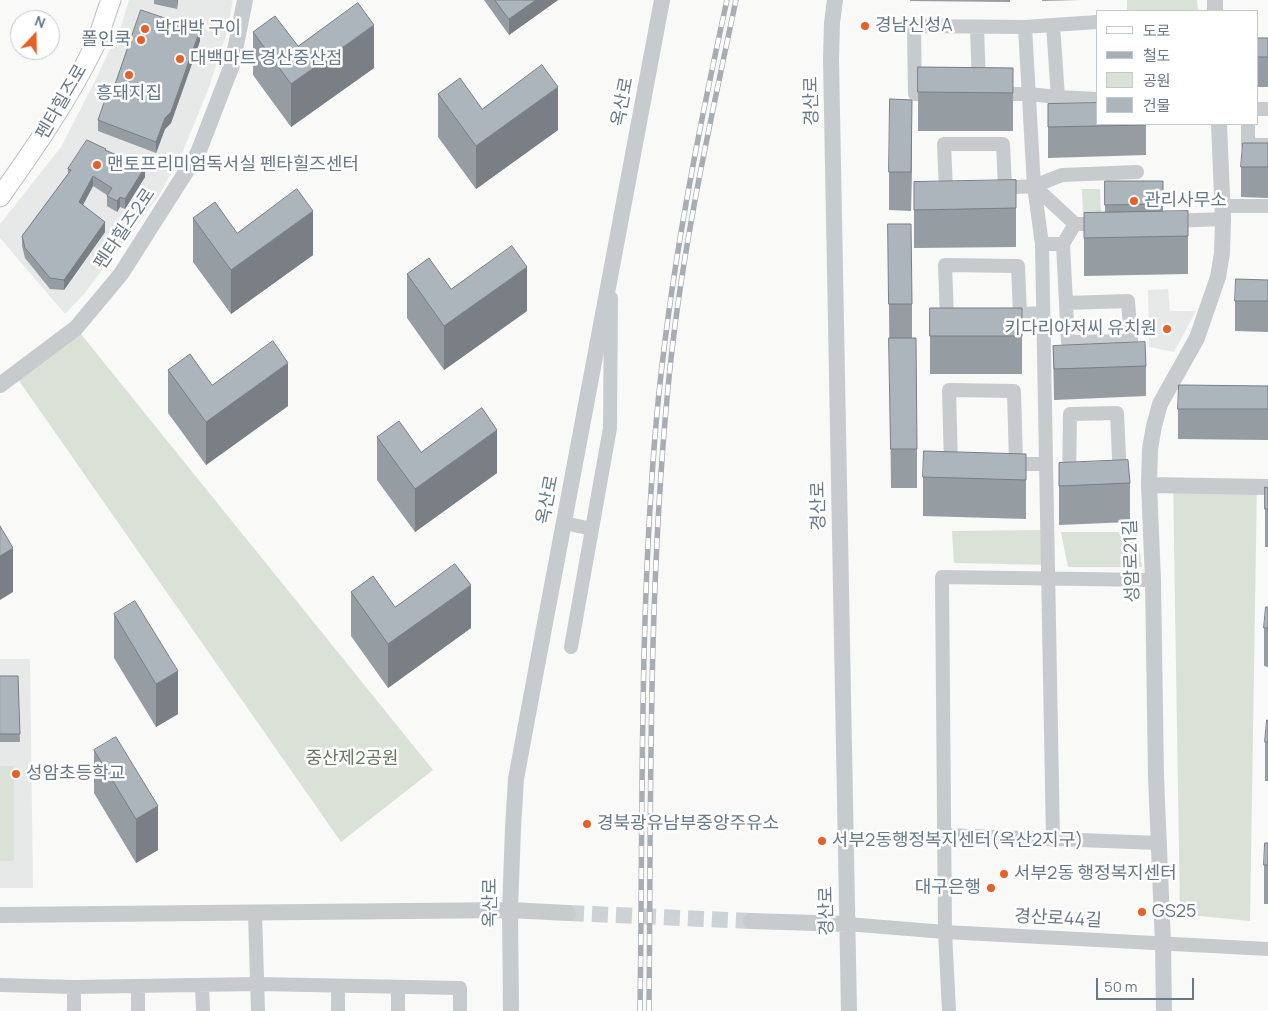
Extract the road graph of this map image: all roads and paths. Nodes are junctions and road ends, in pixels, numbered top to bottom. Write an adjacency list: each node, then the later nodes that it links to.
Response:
1 (111, 0): 21 (main road, 펜타힐즈로)
2 (245, 0): 35 (street, 펜타힐즈2로)
3 (662, 0): 29 (street, 옥산로)
4 (835, 0): 57 (street, 경산로)
5 (1096, 22): 6 (street)
6 (1053, 25): 8 (street); 11 (street)
7 (977, 27): 8 (street); 9 (street); 10 (street)
8 (1025, 27): 10 (street)
9 (952, 94)
10 (1028, 94): 11 (street); 17 (street)
11 (1058, 97): 12 (street)
12 (1096, 99)
13 (1220, 125): 23 (street, 성암로21길)
14 (1248, 125): 15 (street)
15 (1268, 145)
16 (1137, 172): 17 (street)
17 (1034, 186): 18 (street); 25 (street); 27 (street)
18 (1005, 187): 19 (street); 20 (street)
19 (985, 188)
20 (966, 189)
21 (0, 197)
22 (1268, 206): 23 (street)
23 (1223, 212): 24 (street); 40 (street, 성암로21길)
24 (1154, 222)
25 (1076, 224): 26 (street); 28 (street)
26 (1095, 224)
27 (1042, 244): 28 (street); 31 (street)
28 (1063, 244): 30 (street)
29 (611, 272): 44 (street, 옥산로); 45 (street)
30 (1066, 302): 30 (street)
31 (1043, 313): 32 (street); 39 (street)
32 (1020, 314): 33 (street); 34 (street)
33 (975, 316)
34 (993, 316)
35 (0, 385)
36 (969, 464): 38 (street)
37 (997, 464): 38 (street)
38 (1016, 464): 39 (street)
39 (1046, 464): 42 (street)
40 (1149, 485): 43 (street); 47 (street, 성암로21길)
41 (1112, 486): 42 (street)
42 (1047, 487): 46 (street)
43 (1268, 487)
44 (564, 523): 45 (street); 52 (street, 옥산로)
45 (592, 529): 48 (street)
46 (1049, 579): 47 (street); 49 (street); 50 (street)
47 (1153, 580): 51 (street, 성암로21길)
48 (571, 647)
49 (944, 835): 50 (street); 58 (street)
50 (1053, 840): 51 (street)
51 (1159, 843): 59 (street, 성암로21길)
52 (510, 910): 53 (street); 54 (street); 75 (street, 옥산로)
53 (255, 913): 55 (street); 61 (street)
54 (568, 913)
55 (0, 915)
56 (751, 921): 57 (street)
57 (847, 924): 58 (street, 경산로44길); 76 (street, 경산로)
58 (945, 932): 59 (street, 경산로44길); 77 (street)
59 (1163, 944): 60 (street, 경산로44길); 78 (street, 성암로21길)
60 (1268, 949)
61 (257, 984): 64 (street); 65 (street); 71 (street)
62 (0, 985): 66 (street)
63 (138, 986): 64 (street); 66 (street); 69 (street)
64 (202, 986): 70 (street)
65 (338, 986): 67 (street); 72 (street)
66 (74, 987): 68 (street)
67 (398, 987): 73 (street); 74 (street)
68 (74, 1011)
69 (138, 1011)
70 (202, 1011)
71 (258, 1011)
72 (338, 1011)
73 (398, 1011)
74 (460, 1011)
75 (511, 1011)
76 (849, 1011)
77 (949, 1011)
78 (1164, 1011)

